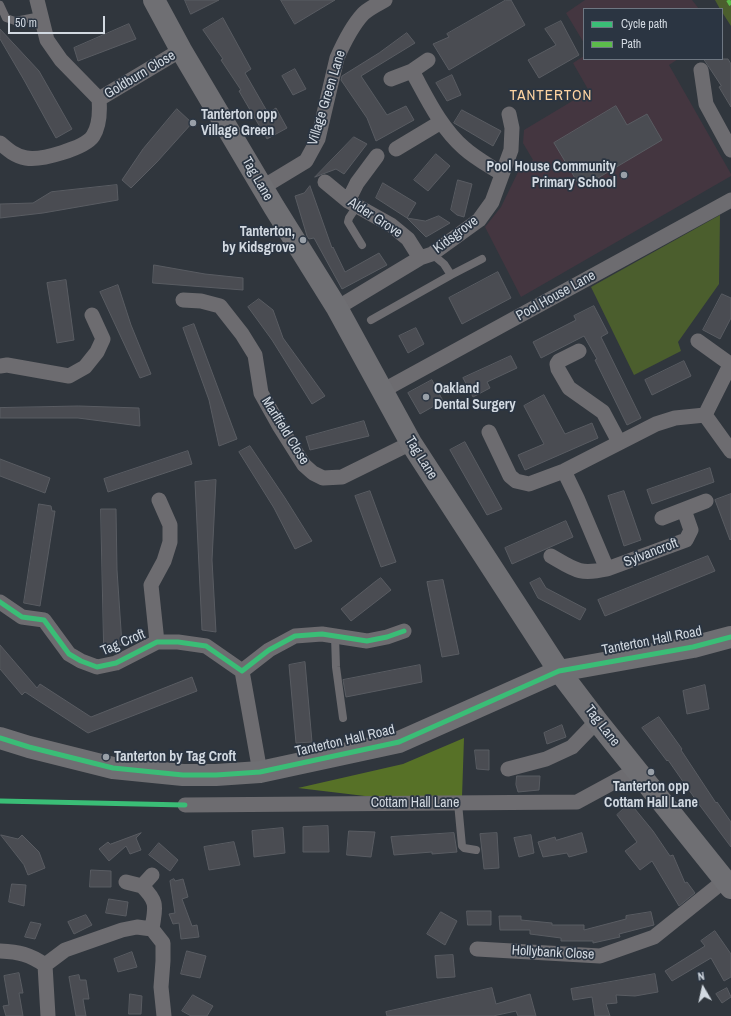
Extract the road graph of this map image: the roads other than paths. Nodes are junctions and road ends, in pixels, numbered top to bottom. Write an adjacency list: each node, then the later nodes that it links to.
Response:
1 (37, 0): 5 (street, Goldburn Close)
2 (154, 0): 6 (main road, Tag Lane)
3 (384, 0): 20 (street, Village Green Lane)
4 (0, 5): 5 (lane)
5 (41, 16): 11 (street, Goldburn Close)
6 (181, 50): 11 (street, Goldburn Close); 20 (main road, Tag Lane)
7 (428, 60): 9 (street)
8 (701, 70): 16 (street)
9 (412, 71): 10 (street); 13 (street)
10 (391, 79)
11 (99, 99): 14 (street, Goldburn Close)
12 (509, 114): 18 (street, Kidsgrove)
13 (441, 122): 15 (street); 18 (street)
14 (0, 143)
15 (396, 149)
16 (731, 150)
17 (377, 156): 22 (street)
18 (502, 174): 24 (street, Kidsgrove)
19 (325, 182): 22 (street, Alder Grove)
20 (263, 187): 28 (main road, Tag Lane)
21 (731, 200): 35 (street, Pool House Lane)
22 (353, 204): 23 (lane); 24 (street, Alder Grove)
23 (362, 245)
24 (426, 256): 26 (lane); 28 (street, Kidsgrove)
25 (482, 259): 26 (lane)
26 (451, 274): 30 (lane)
27 (183, 300): 39 (street, Marlfield Close)
28 (337, 308): 35 (main road, Tag Lane)
29 (92, 315): 34 (street)
30 (371, 320)
31 (698, 341): 33 (street)
32 (579, 350): 38 (street)
33 (731, 363): 36 (street)
34 (0, 366)
35 (382, 391): 39 (main road, Tag Lane)
36 (705, 415): 38 (street); 40 (street)
37 (489, 432): 41 (street)
38 (619, 442): 41 (street)
39 (411, 443): 54 (main road, Tag Lane)
40 (731, 452)
41 (564, 471): 47 (street, Sylvancroft)
42 (159, 500): 52 (street, Tag Croft)
43 (706, 501): 44 (street, Sylvancroft)
44 (684, 510): 45 (street, Sylvancroft); 47 (street, Sylvancroft)
45 (662, 518)
46 (551, 556): 47 (street, Sylvancroft)
47 (607, 569)
48 (0, 602): 52 (street, Tag Croft)
49 (404, 631): 50 (street)
50 (335, 636): 53 (street); 55 (lane)
51 (731, 637): 54 (main road, Tanterton Hall Road)
52 (157, 642): 53 (street, Tag Croft)
53 (242, 671): 60 (street)
54 (559, 671): 56 (main road, Tag Lane); 60 (main road, Tanterton Hall Road)
55 (343, 718)
56 (597, 721): 58 (street); 59 (main road, Tag Lane)
57 (0, 738): 60 (main road, Tanterton Hall Road)
58 (508, 769)
59 (636, 770): 61 (street, Cottam Hall Lane); 66 (main road, Tag Lane)
60 (260, 772)
61 (458, 803): 62 (street, Cottam Hall Lane); 63 (lane)
62 (185, 805)
63 (476, 850)
64 (152, 875): 67 (street)
65 (126, 882): 67 (street)
66 (728, 884): 69 (street, Hollybank Close)
67 (142, 886): 68 (street)
68 (152, 929): 71 (street); 73 (street)
69 (477, 949)
70 (0, 951): 71 (street)
71 (45, 965): 72 (street)
72 (48, 1016)
73 (164, 1016)

